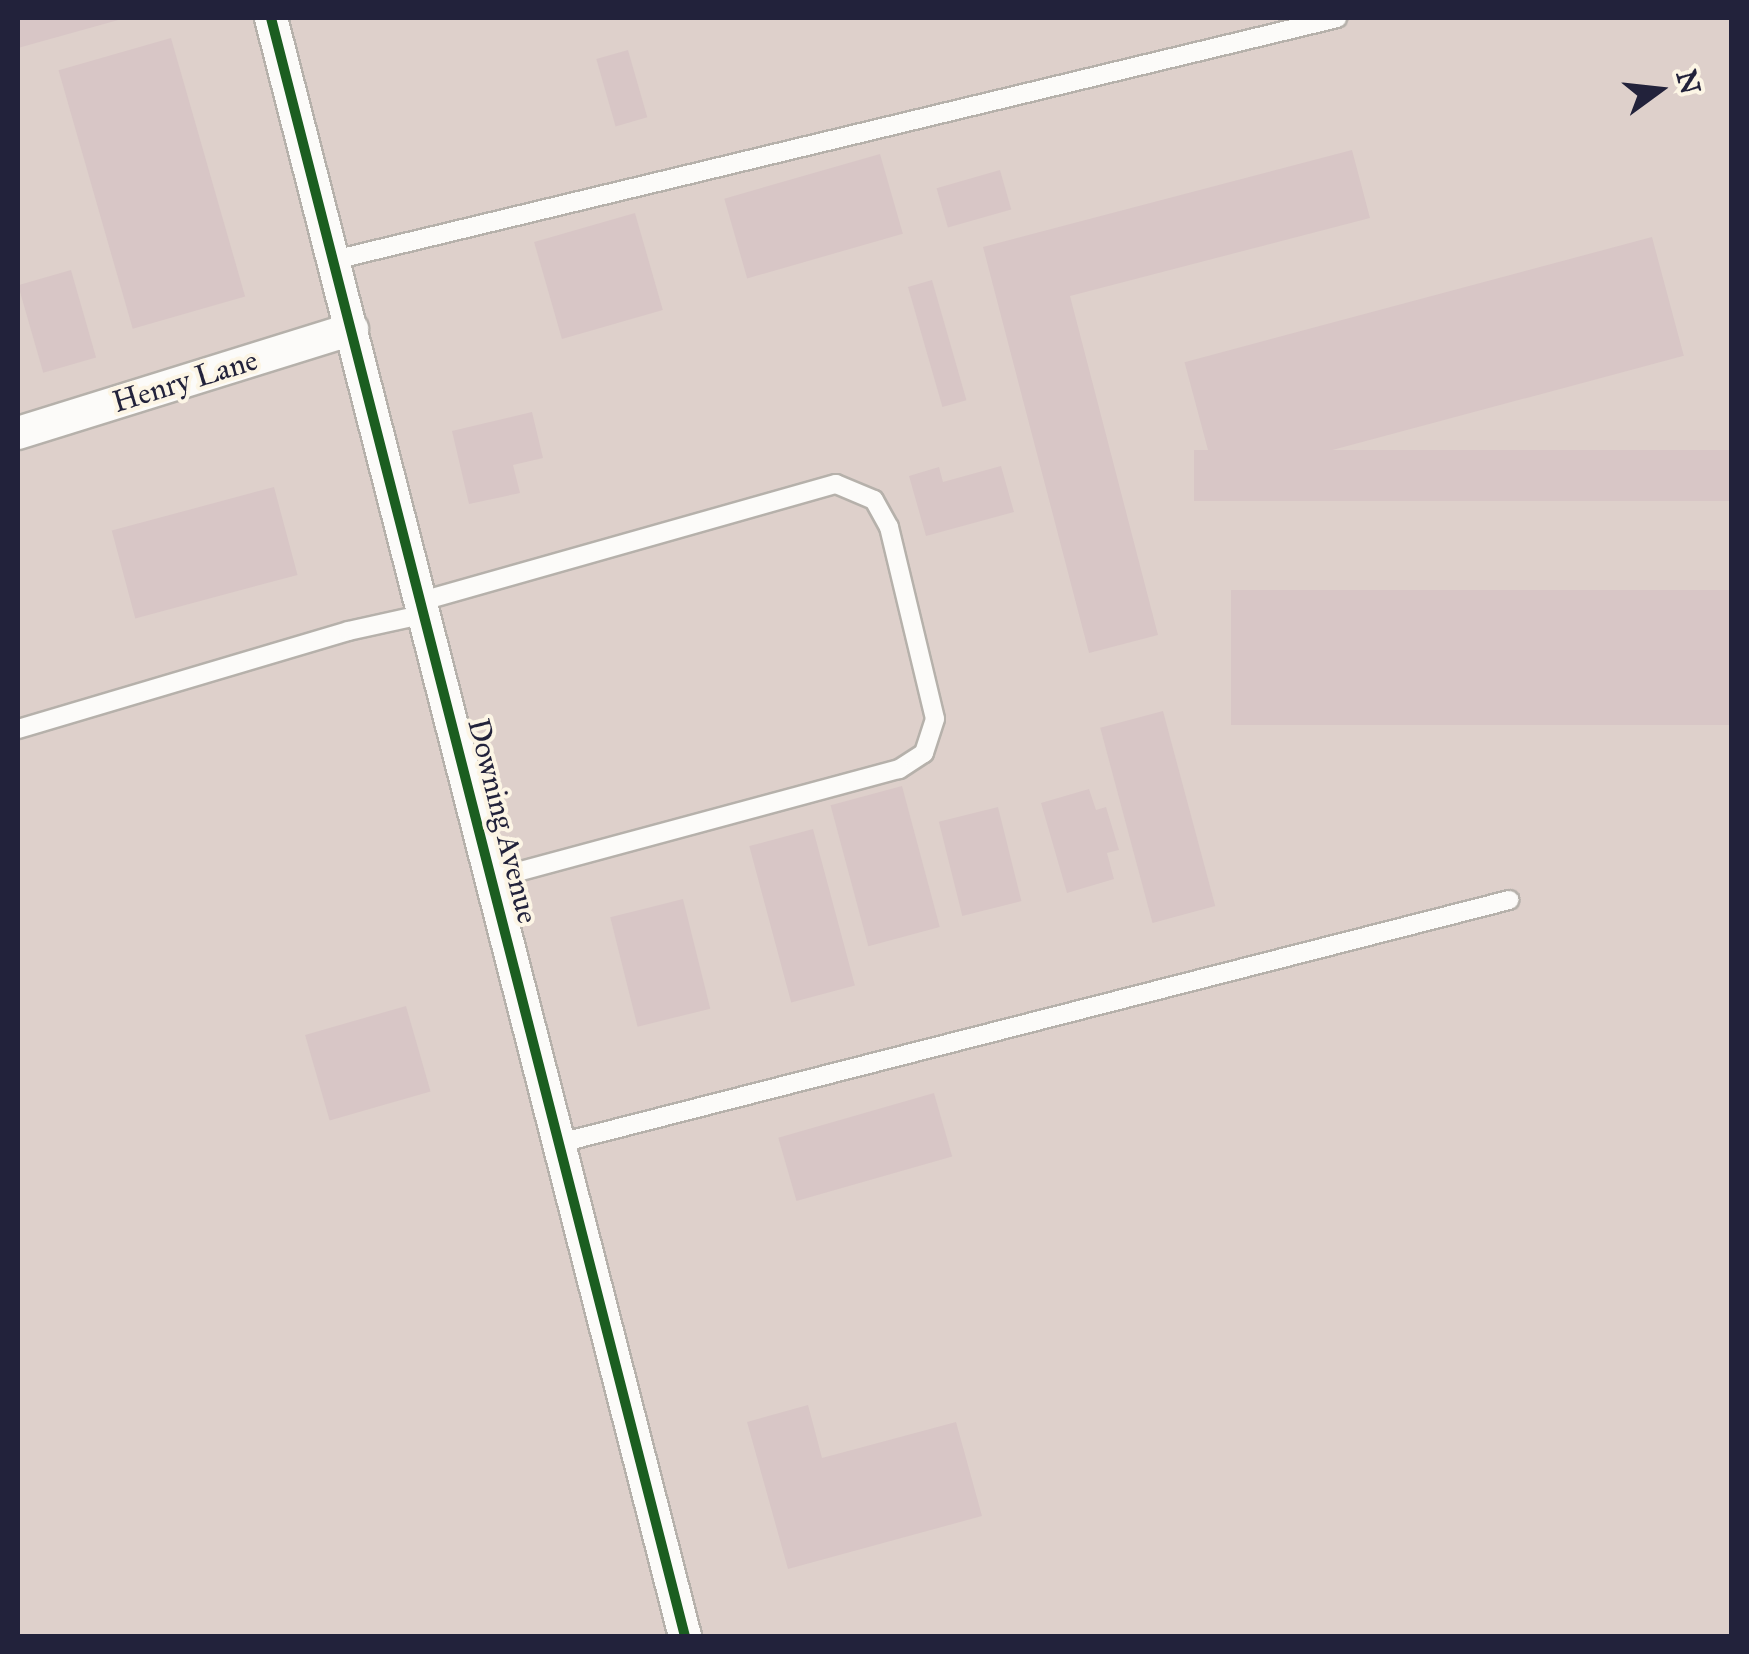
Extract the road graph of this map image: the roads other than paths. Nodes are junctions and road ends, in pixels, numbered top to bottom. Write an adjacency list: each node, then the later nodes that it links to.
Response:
1 (271, 18): 3 (street, Downing Avenue)
2 (1337, 18): 3 (lane)
3 (334, 260): 4 (street, Downing Avenue)
4 (352, 330): 5 (street, Henry Lane); 6 (street, Downing Avenue)
5 (18, 433)
6 (423, 608): 7 (lane); 8 (street, Downing Avenue); 8 (lane)
7 (18, 730)
8 (492, 879): 10 (street, Downing Avenue)
9 (1510, 900): 10 (lane)
10 (560, 1143): 11 (street, Downing Avenue)
11 (686, 1636)

